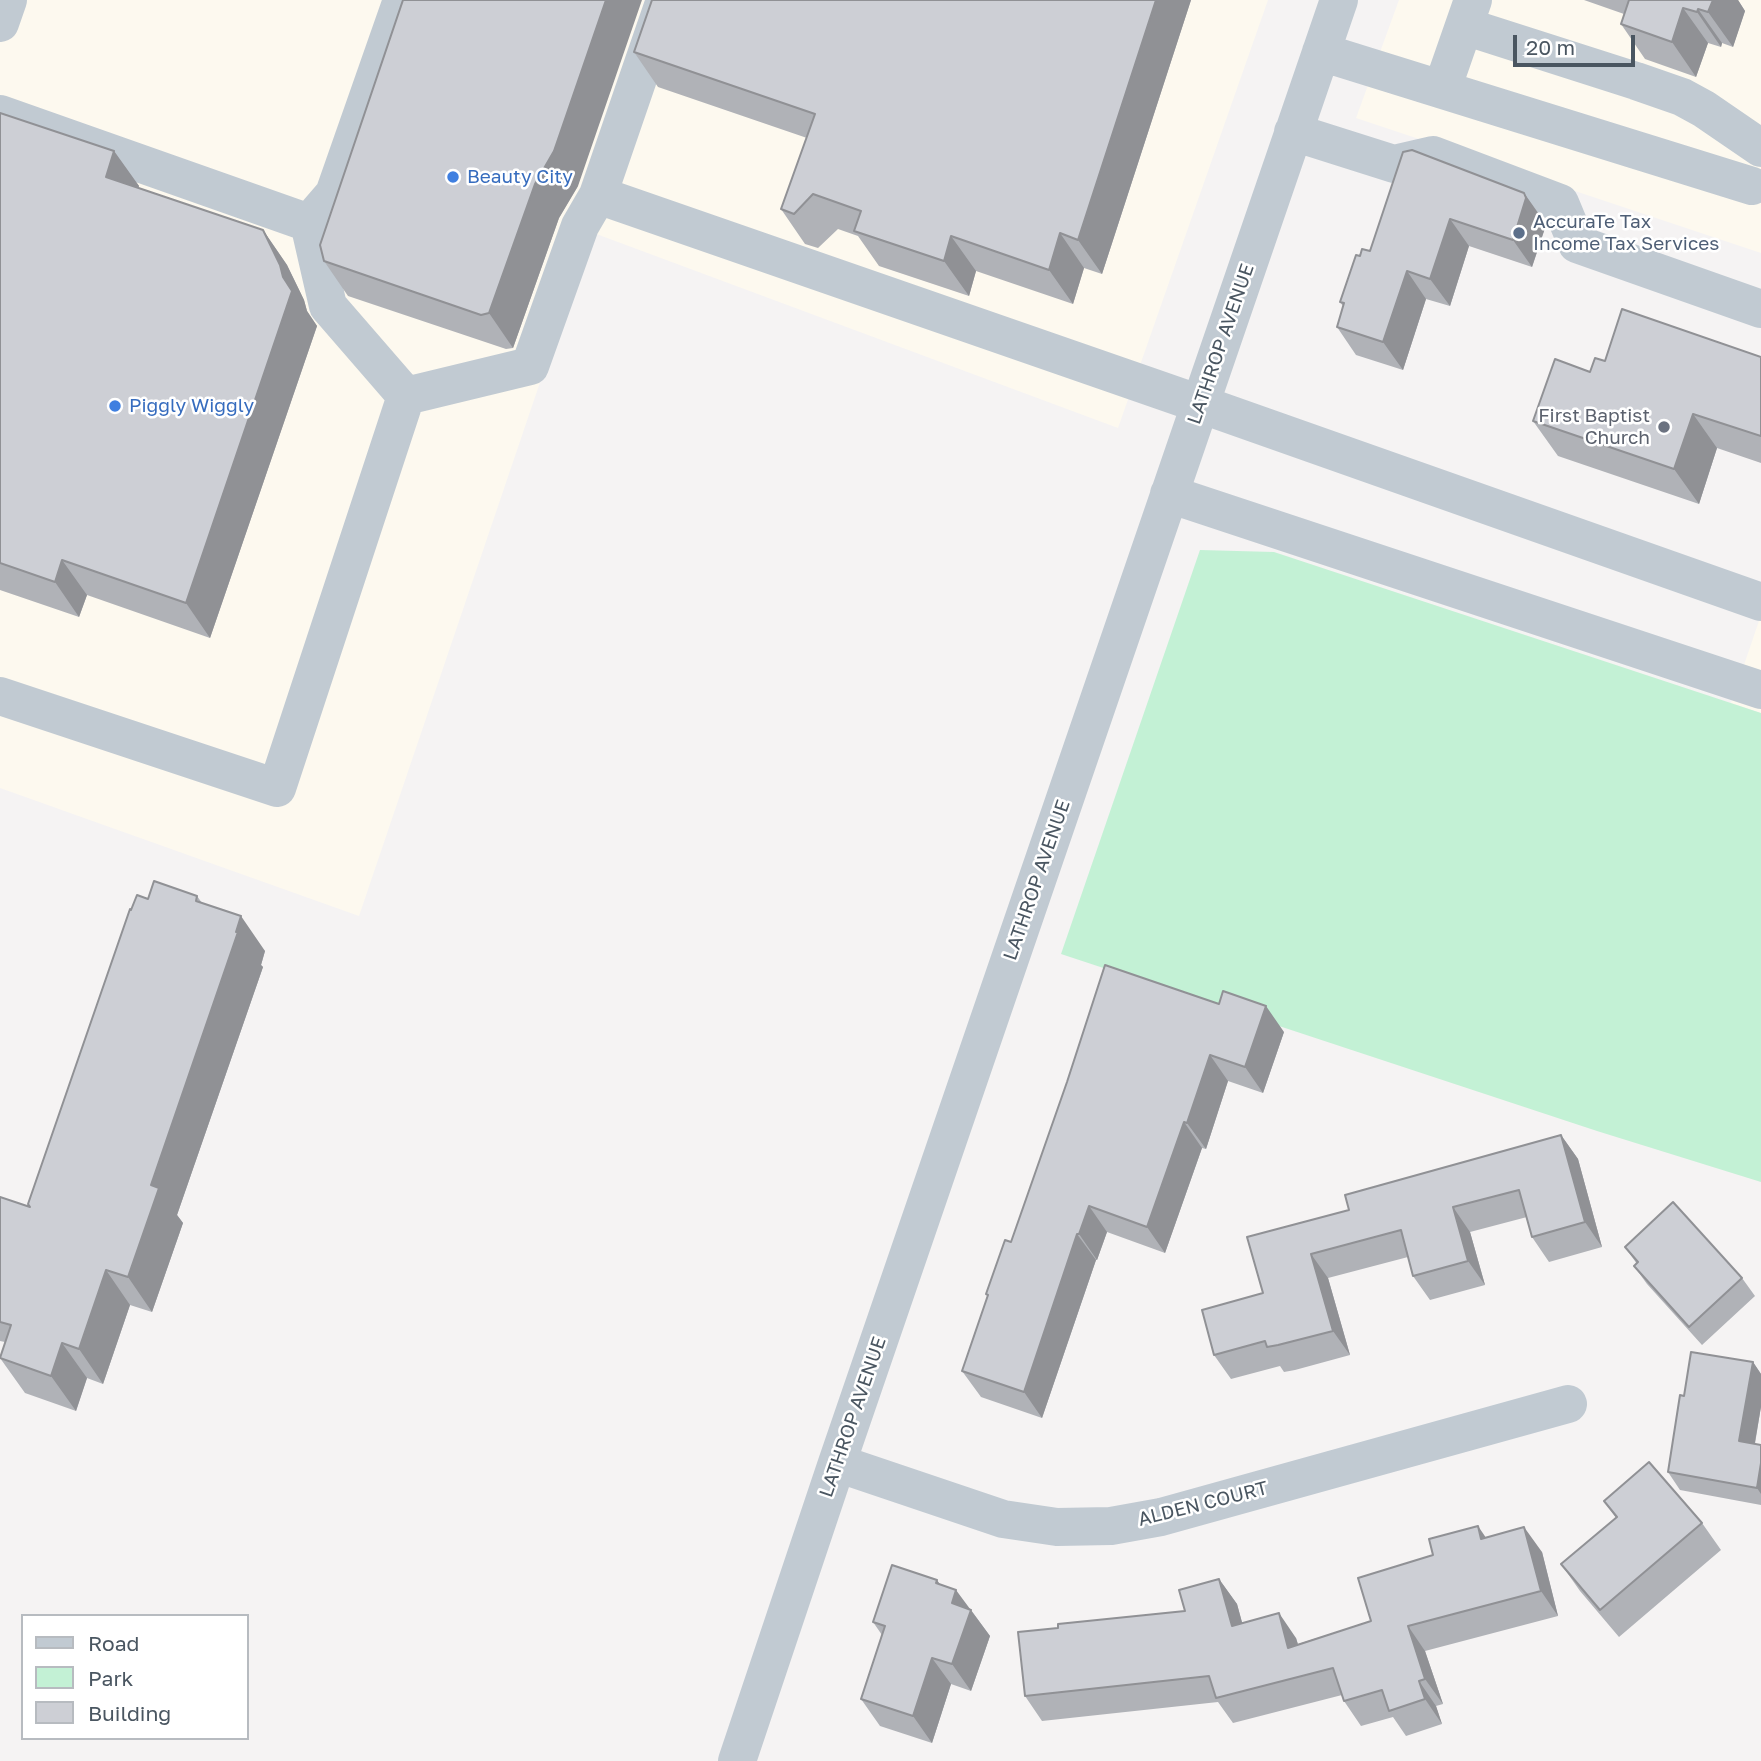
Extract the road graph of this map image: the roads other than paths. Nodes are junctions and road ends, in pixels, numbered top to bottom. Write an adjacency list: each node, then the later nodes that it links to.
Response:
1 (8, 0): 6 (street)
2 (402, 0): 14 (street)
3 (665, 0): 13 (street)
4 (1339, 0): 7 (street, LATHROP AVENUE)
5 (1468, 13): 8 (street); 11 (street)
6 (0, 23)
7 (1321, 52): 8 (street); 10 (street, LATHROP AVENUE)
8 (1442, 89): 12 (street)
9 (0, 114): 14 (street)
10 (1293, 132): 15 (street); 17 (street, LATHROP AVENUE)
11 (1761, 148)
12 (1758, 178)
13 (598, 195): 16 (street); 17 (street)
14 (309, 223): 16 (street)
15 (1761, 309)
16 (406, 396): 21 (street)
17 (1200, 404): 18 (street, LATHROP AVENUE); 19 (street)
18 (1169, 494): 20 (street); 23 (street, LATHROP AVENUE)
19 (1761, 602)
20 (1761, 690)
21 (0, 696)
22 (1568, 1404): 23 (street, ALDEN COURT)
23 (837, 1463): 24 (street, LATHROP AVENUE)
24 (737, 1761)

